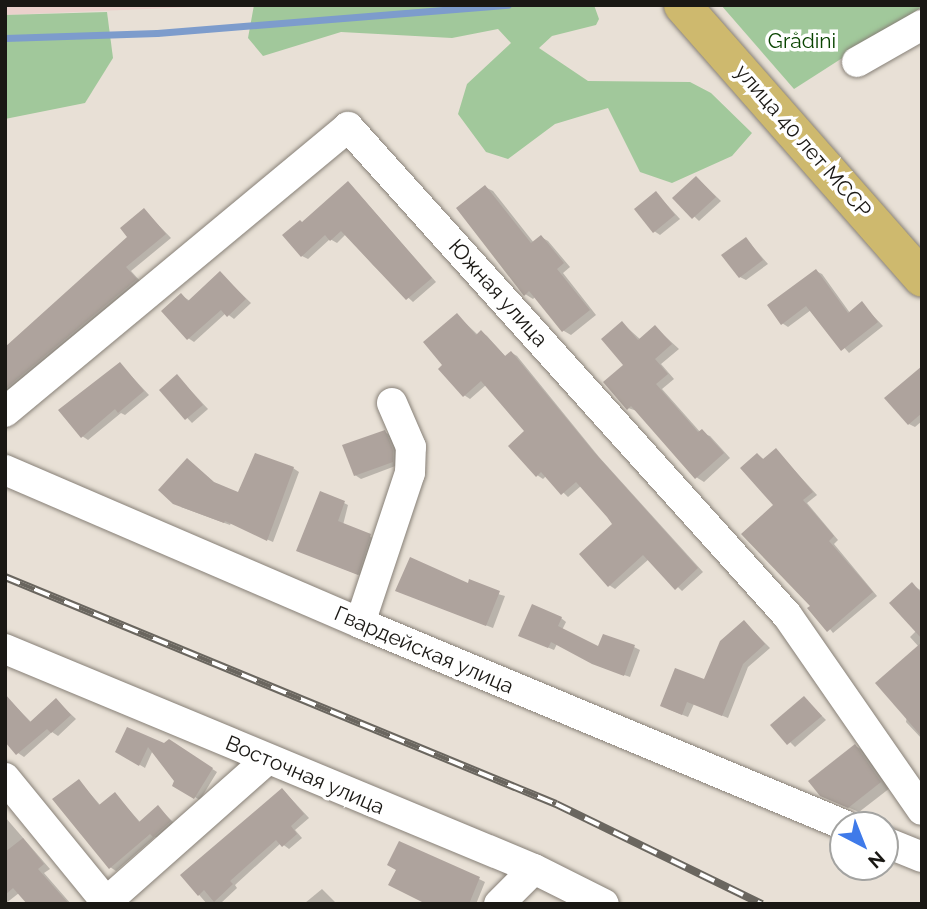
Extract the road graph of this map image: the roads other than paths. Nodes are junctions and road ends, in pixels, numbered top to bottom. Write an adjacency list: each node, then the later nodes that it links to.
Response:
1 (682, 5): 4 (main road, улица 40 лет МССР)
2 (922, 25): 3 (street)
3 (857, 62)
4 (922, 278)
5 (392, 403): 8 (street)
6 (5, 412): 12 (street, Южная улица)
7 (5, 470): 8 (street, Гвардейская улица)
8 (360, 624): 13 (street, Гвардейская улица)
9 (5, 649): 10 (street, Восточная улица)
10 (268, 760): 16 (street, Восточная улица); 17 (street)
11 (5, 778): 17 (street)
12 (922, 810)
13 (829, 819)
14 (899, 848): 15 (street)
15 (922, 858)
16 (534, 869): 18 (street); 19 (street, Восточная улица)
17 (105, 903)
18 (499, 904)
19 (604, 904)

